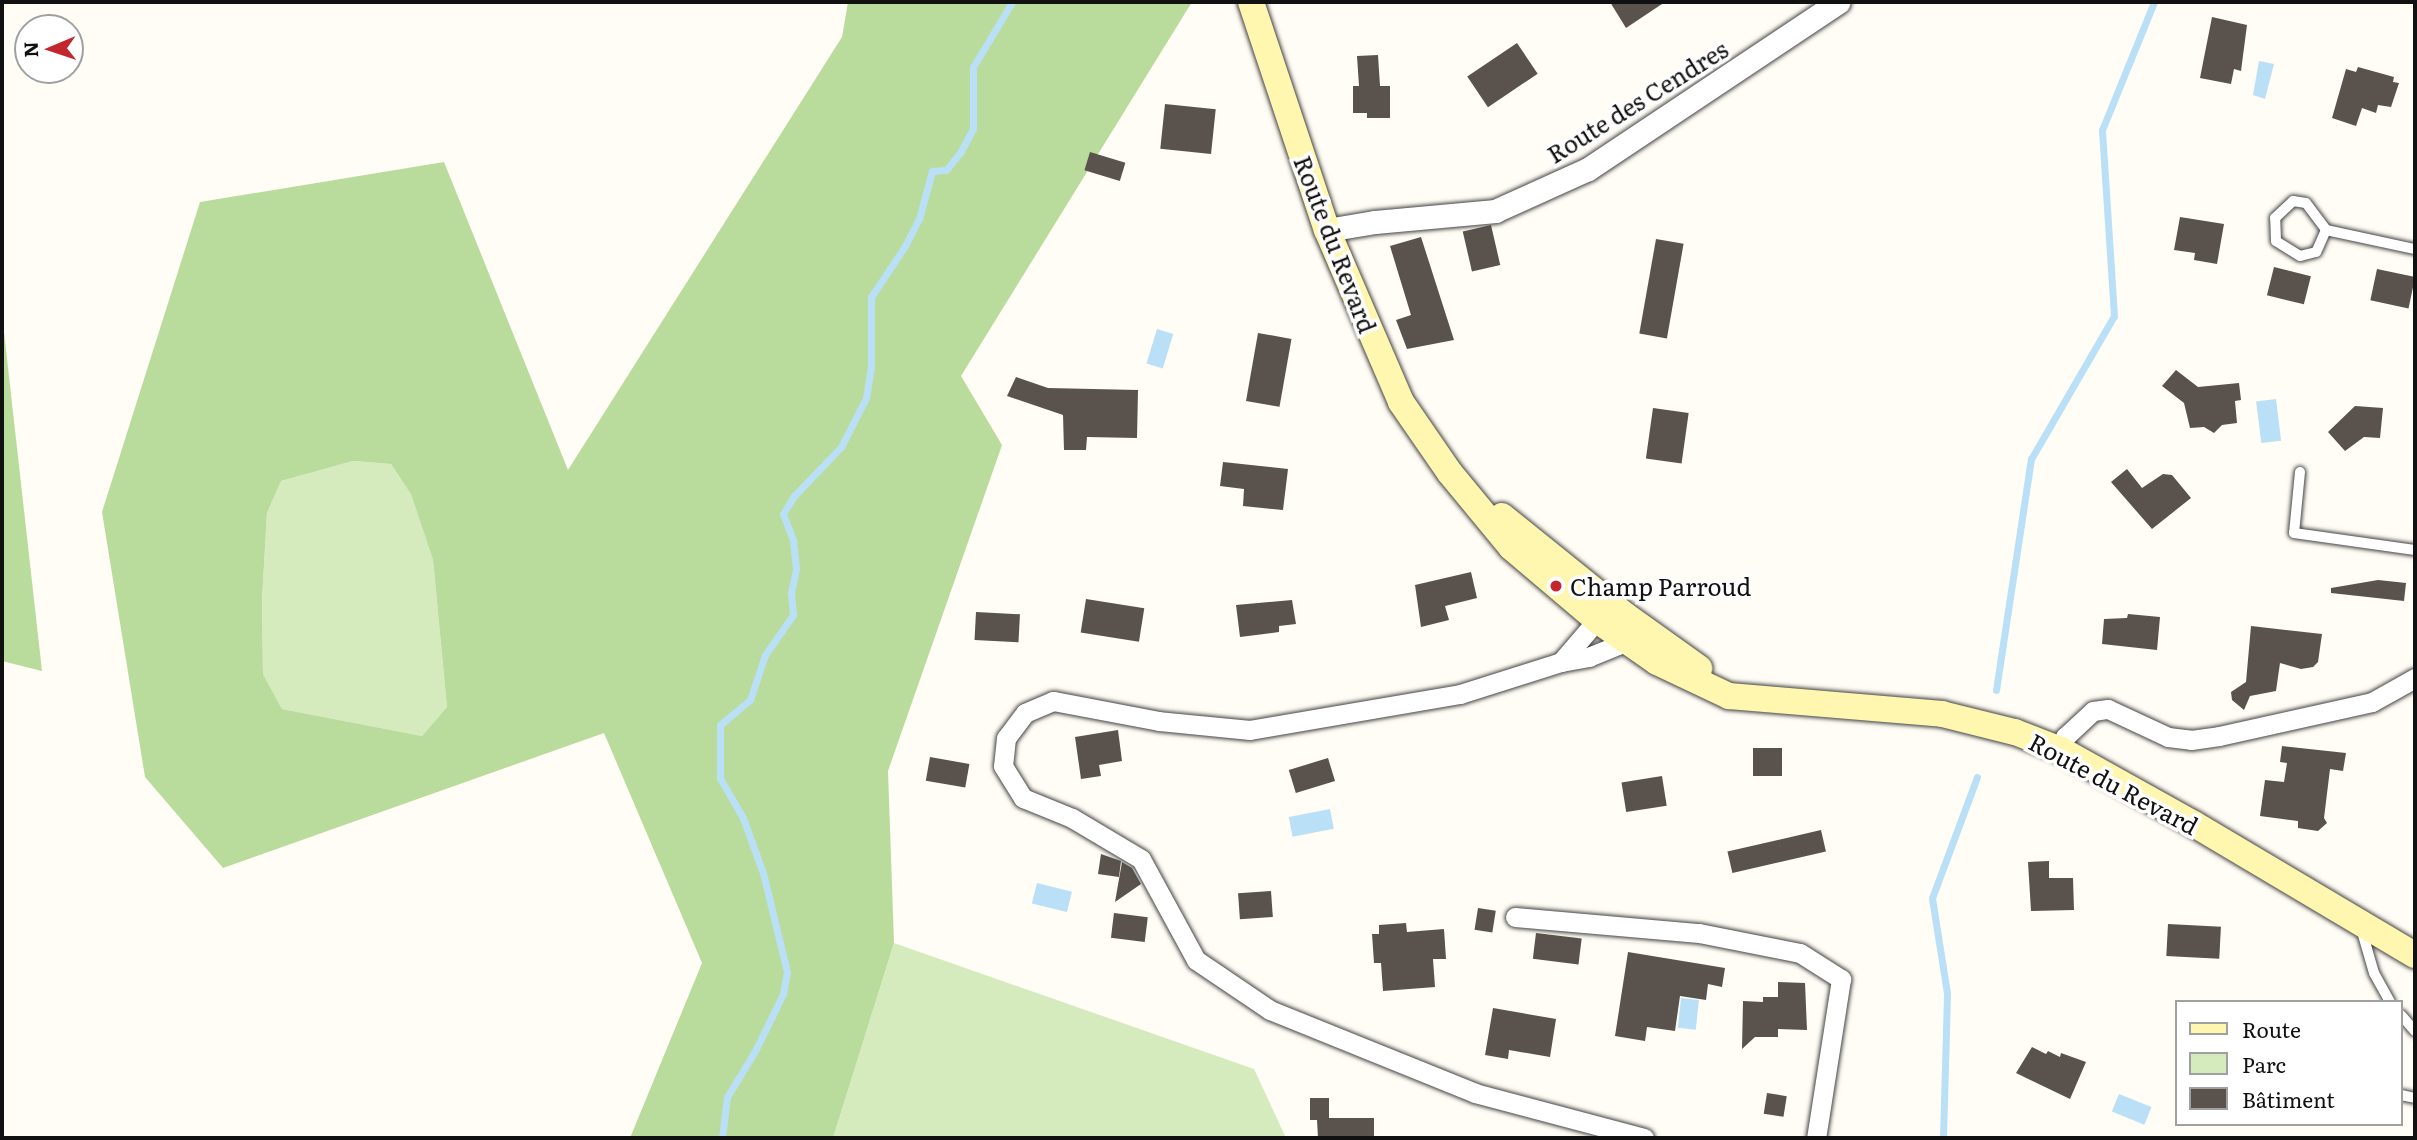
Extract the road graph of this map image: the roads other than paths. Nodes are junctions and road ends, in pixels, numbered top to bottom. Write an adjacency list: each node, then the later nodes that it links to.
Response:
1 (1251, 2): 3 (main road, Route du Revard)
2 (1838, 2): 3 (street, Route des Cendres)
3 (1327, 230): 7 (main road, Route du Revard)
4 (2326, 230): 4 (lane); 5 (lane)
5 (2415, 249)
6 (2300, 472): 8 (lane)
7 (1450, 473): 9 (main road, Route du Revard); 10 (main road, Route du Revard)
8 (2415, 550)
9 (1597, 620): 10 (main road, Route du Revard); 11 (street)
10 (1625, 627): 11 (street); 13 (main road, Route du Revard)
11 (1561, 662): 20 (street)
12 (2415, 678): 13 (street)
13 (2061, 750): 15 (main road, Route du Revard)
14 (1515, 918): 21 (street)
15 (2360, 923): 16 (main road, Route du Revard); 17 (lane)
16 (2415, 955)
17 (2389, 1000)
18 (2403, 1017): 19 (lane)
19 (2415, 1031)
20 (1644, 1138)
21 (1816, 1138)

